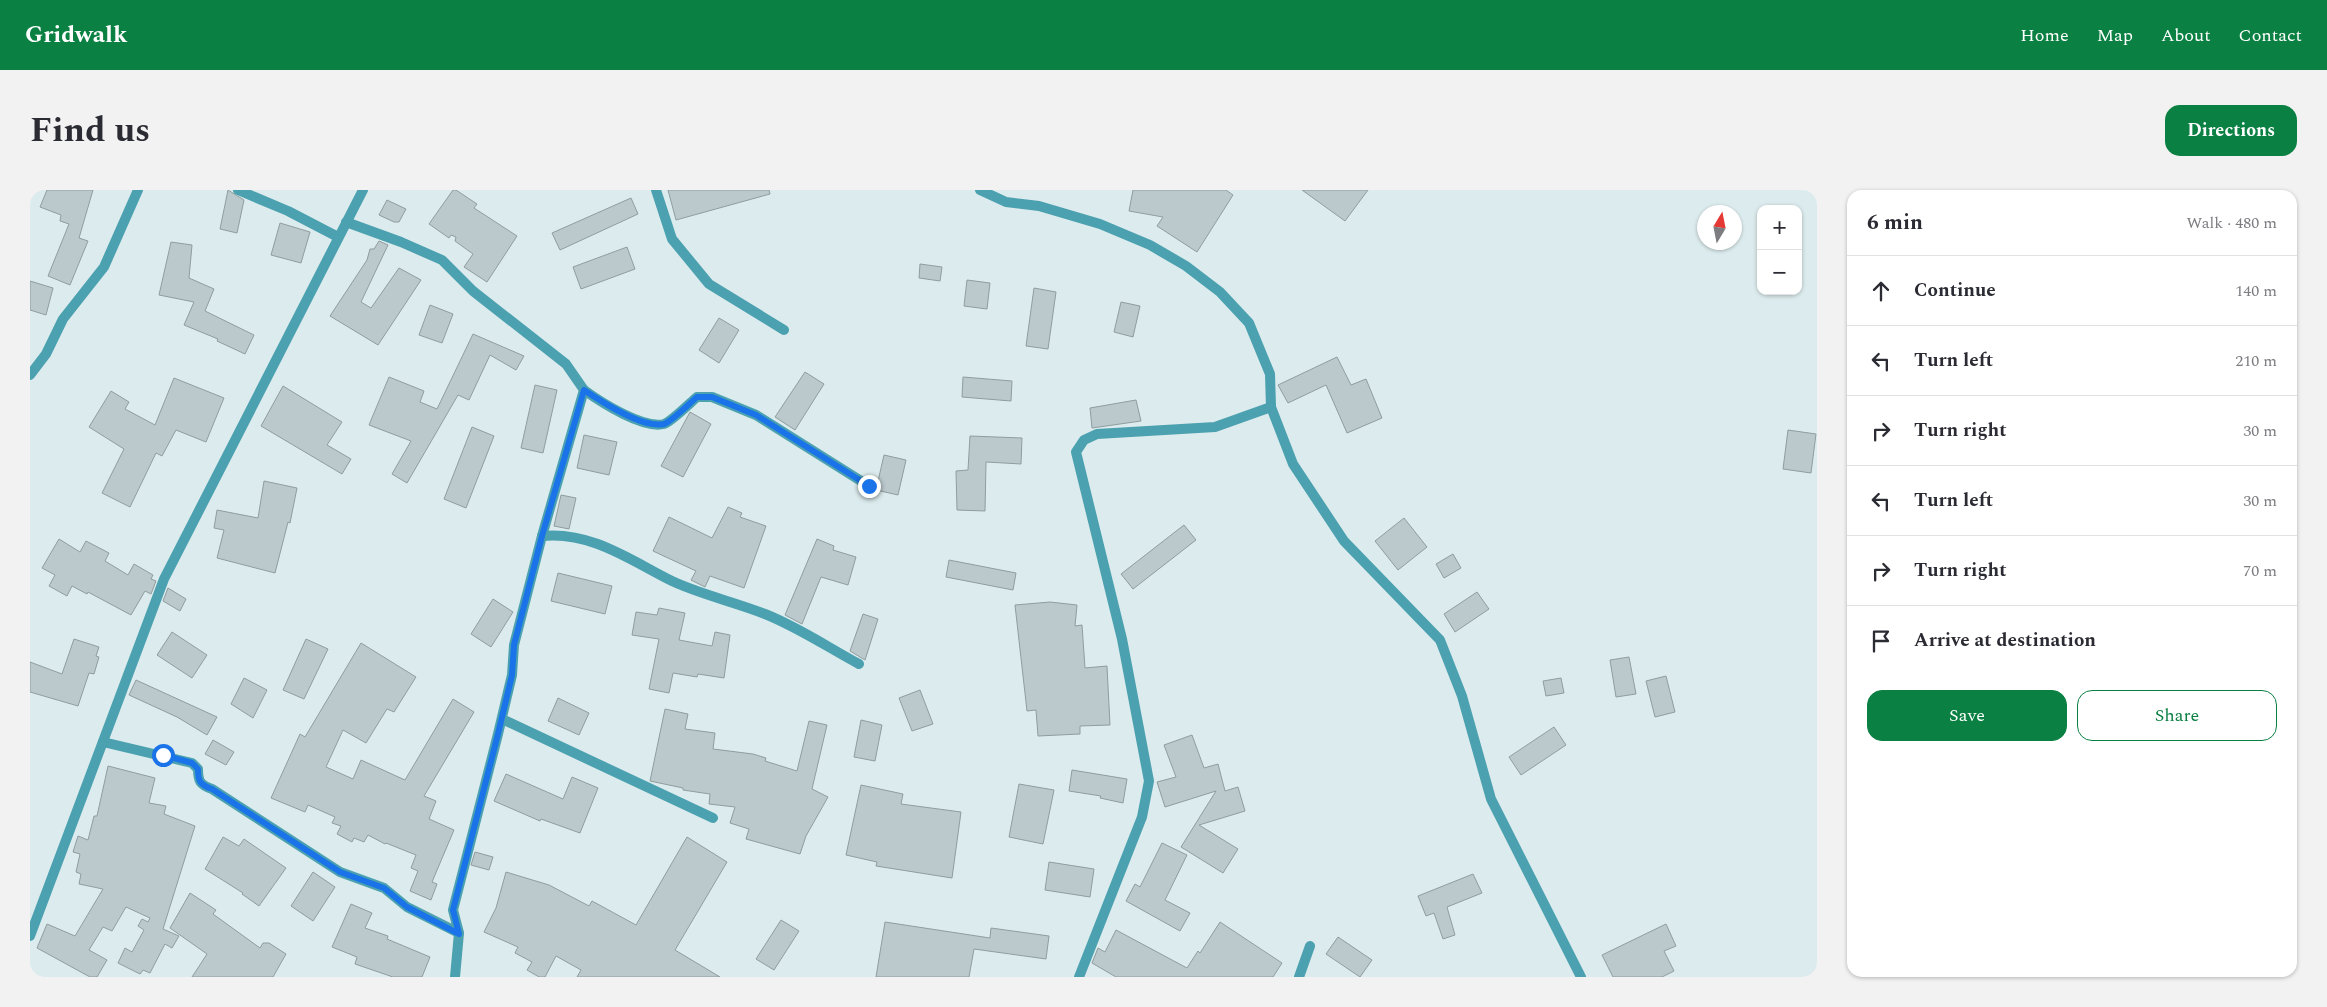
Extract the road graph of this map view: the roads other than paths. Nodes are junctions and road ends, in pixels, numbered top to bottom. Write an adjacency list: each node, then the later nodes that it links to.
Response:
1 (138, 190): 9 (street)
2 (238, 190): 7 (street)
3 (364, 190): 6 (street)
4 (656, 190): 8 (street)
5 (980, 190): 11 (street)
6 (346, 222): 7 (street); 10 (street)
7 (338, 237): 16 (street)
8 (784, 330)
9 (30, 375)
10 (584, 390): 12 (street); 13 (street)
11 (1271, 407): 22 (street); 24 (street)
12 (869, 486)
13 (542, 536): 14 (street); 15 (street)
14 (859, 664)
15 (502, 719): 17 (street); 18 (street)
16 (103, 742): 18 (street); 19 (street)
17 (713, 818)
18 (459, 934): 21 (street)
19 (30, 936)
20 (1310, 946): 23 (street)
21 (456, 977)
22 (1078, 977)
23 (1299, 977)
24 (1581, 977)

